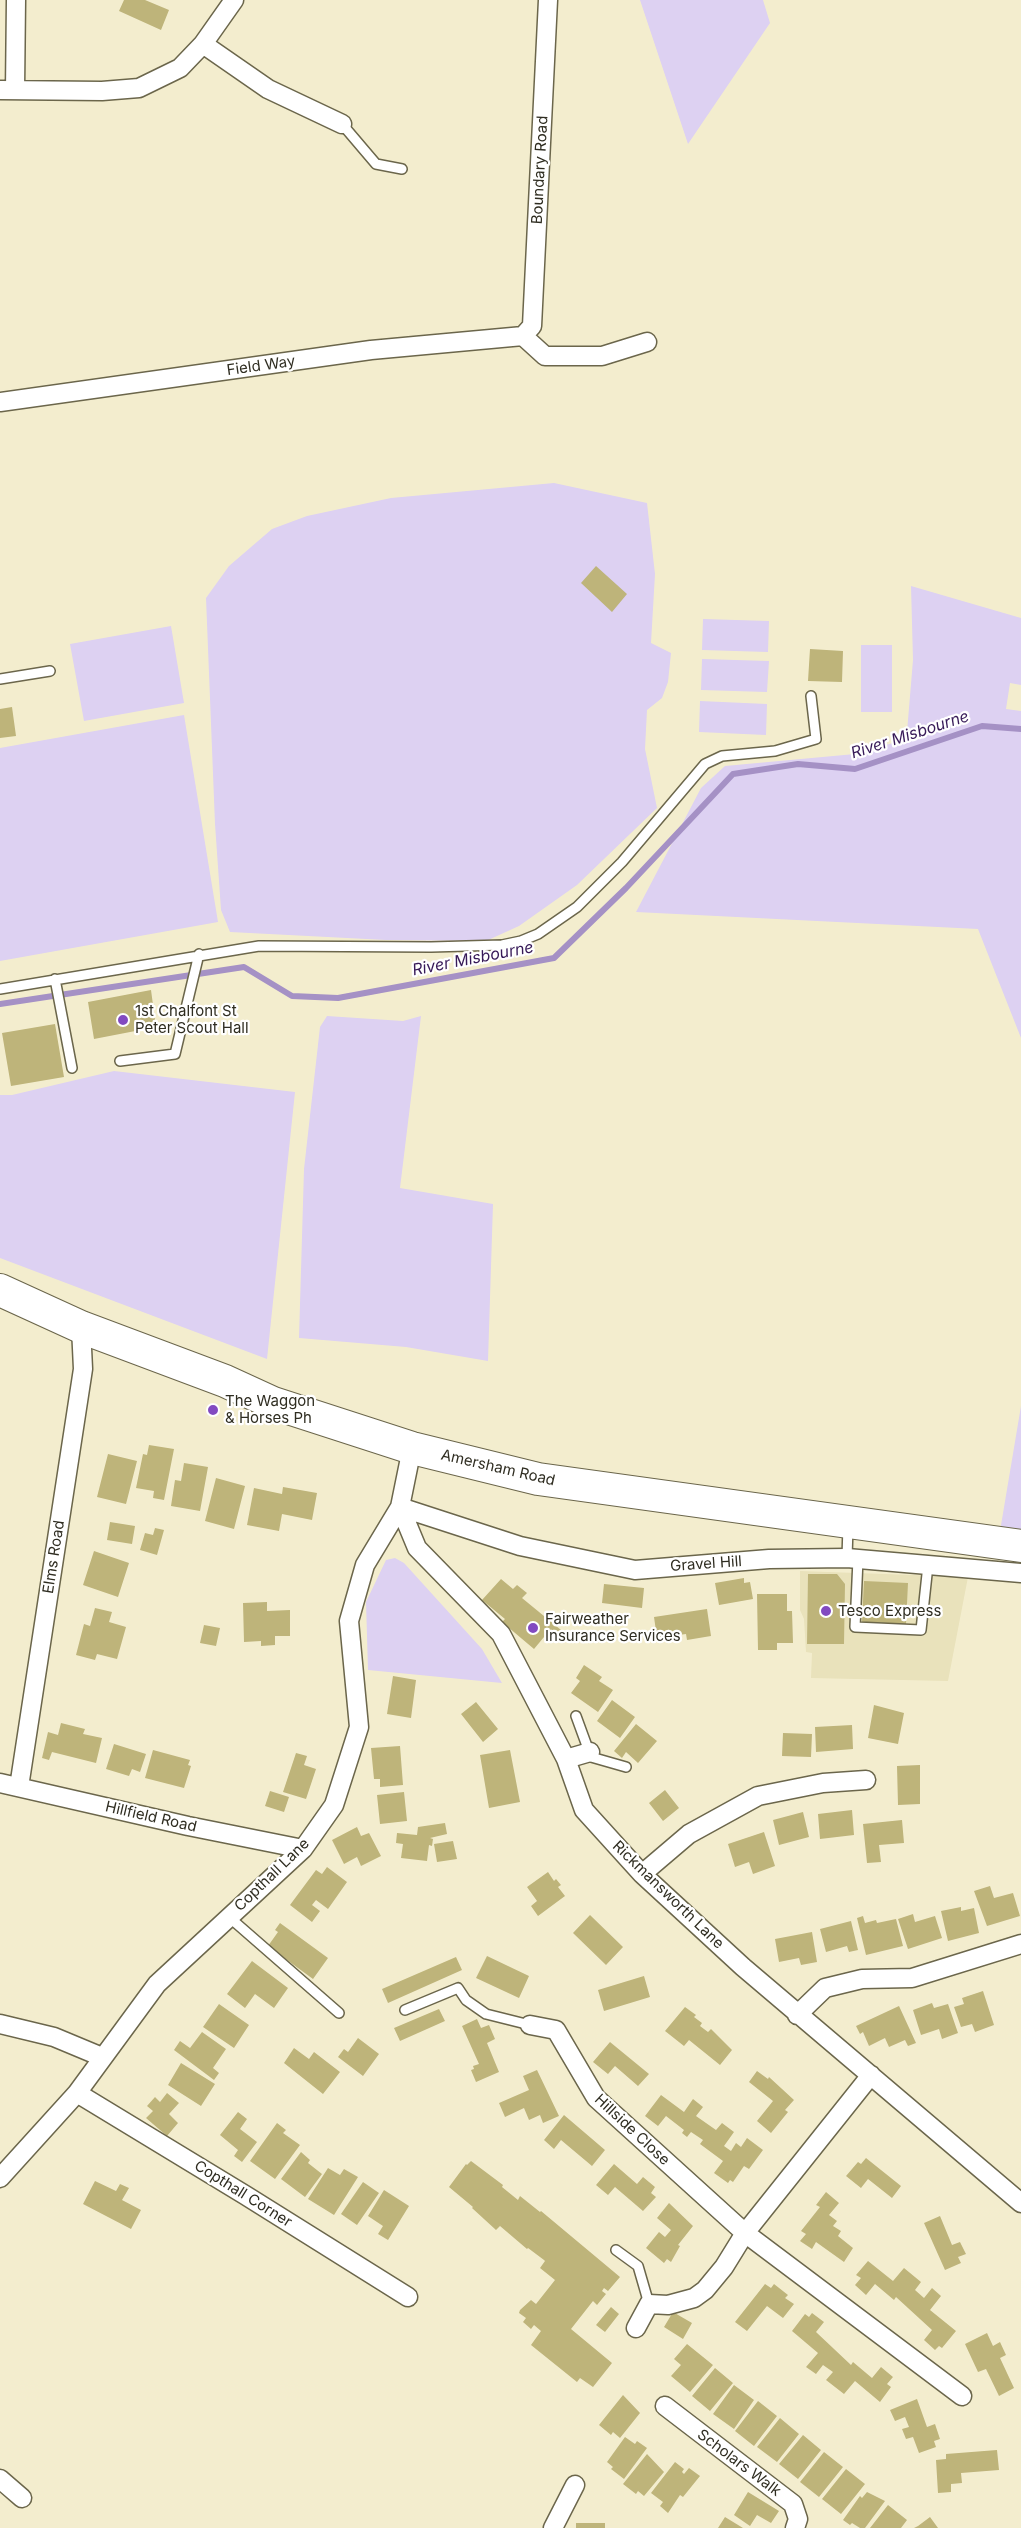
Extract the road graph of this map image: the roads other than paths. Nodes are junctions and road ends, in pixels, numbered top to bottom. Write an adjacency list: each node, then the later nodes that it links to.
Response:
1 (16, 0): 5 (street)
2 (234, 0): 4 (street)
3 (548, 0): 8 (street, Boundary Road)
4 (203, 44): 5 (street); 6 (street)
5 (8, 90)
6 (342, 124): 7 (lane)
7 (402, 169)
8 (523, 336): 9 (street); 10 (street, Field Way)
9 (647, 342)
10 (0, 402)
11 (50, 671): 12 (lane)
12 (0, 679)
13 (811, 696): 14 (lane)
14 (200, 954): 15 (lane); 17 (lane)
15 (55, 979): 16 (lane); 18 (lane)
16 (0, 989)
17 (120, 1060)
18 (72, 1068)
19 (0, 1290): 20 (highway, Amersham Road)
20 (81, 1327): 21 (highway, Amersham Road); 34 (street, Elms Road)
21 (412, 1448): 22 (street); 23 (highway, Amersham Road)
22 (400, 1507): 25 (street, Gravel Hill); 30 (street, Rickmansworth Lane); 35 (street, Copthall Lane)
23 (848, 1523): 24 (highway, Amersham Road); 25 (lane)
24 (1021, 1546)
25 (853, 1558): 26 (street, Gravel Hill); 26 (lane)
26 (928, 1565): 27 (street, Gravel Hill)
27 (1021, 1573)
28 (576, 1716): 29 (lane)
29 (590, 1752): 30 (street); 31 (lane)
30 (566, 1759): 36 (street, Rickmansworth Lane)
31 (626, 1767)
32 (866, 1780): 36 (street)
33 (0, 1783): 34 (street, Hillfield Road)
34 (19, 1787): 35 (street, Hillfield Road)
35 (303, 1849): 37 (street, Copthall Lane)
36 (642, 1874): 41 (street, Rickmansworth Lane)
37 (229, 1917): 40 (lane); 44 (street, Copthall Lane)
38 (1021, 1944): 41 (street)
39 (405, 2010): 43 (lane)
40 (339, 2013)
41 (797, 2015): 45 (street, Rickmansworth Lane)
42 (0, 2024): 44 (street)
43 (530, 2025): 49 (street, Hillside Close)
44 (102, 2057): 46 (street, Copthall Lane)
45 (871, 2075): 48 (street, Rickmansworth Lane); 49 (street)
46 (76, 2093): 47 (street, Copthall Lane); 51 (street, Copthall Corner)
47 (0, 2178)
48 (1021, 2203)
49 (745, 2233): 52 (street); 54 (street, Hillside Close)
50 (616, 2250): 52 (lane)
51 (408, 2297)
52 (649, 2304): 53 (street)
53 (636, 2328)
54 (962, 2396)
55 (665, 2406): 60 (street, Scholars Walk)
56 (0, 2479): 58 (street)
57 (575, 2486): 59 (street)
58 (22, 2498)
59 (553, 2528)
60 (795, 2528)

